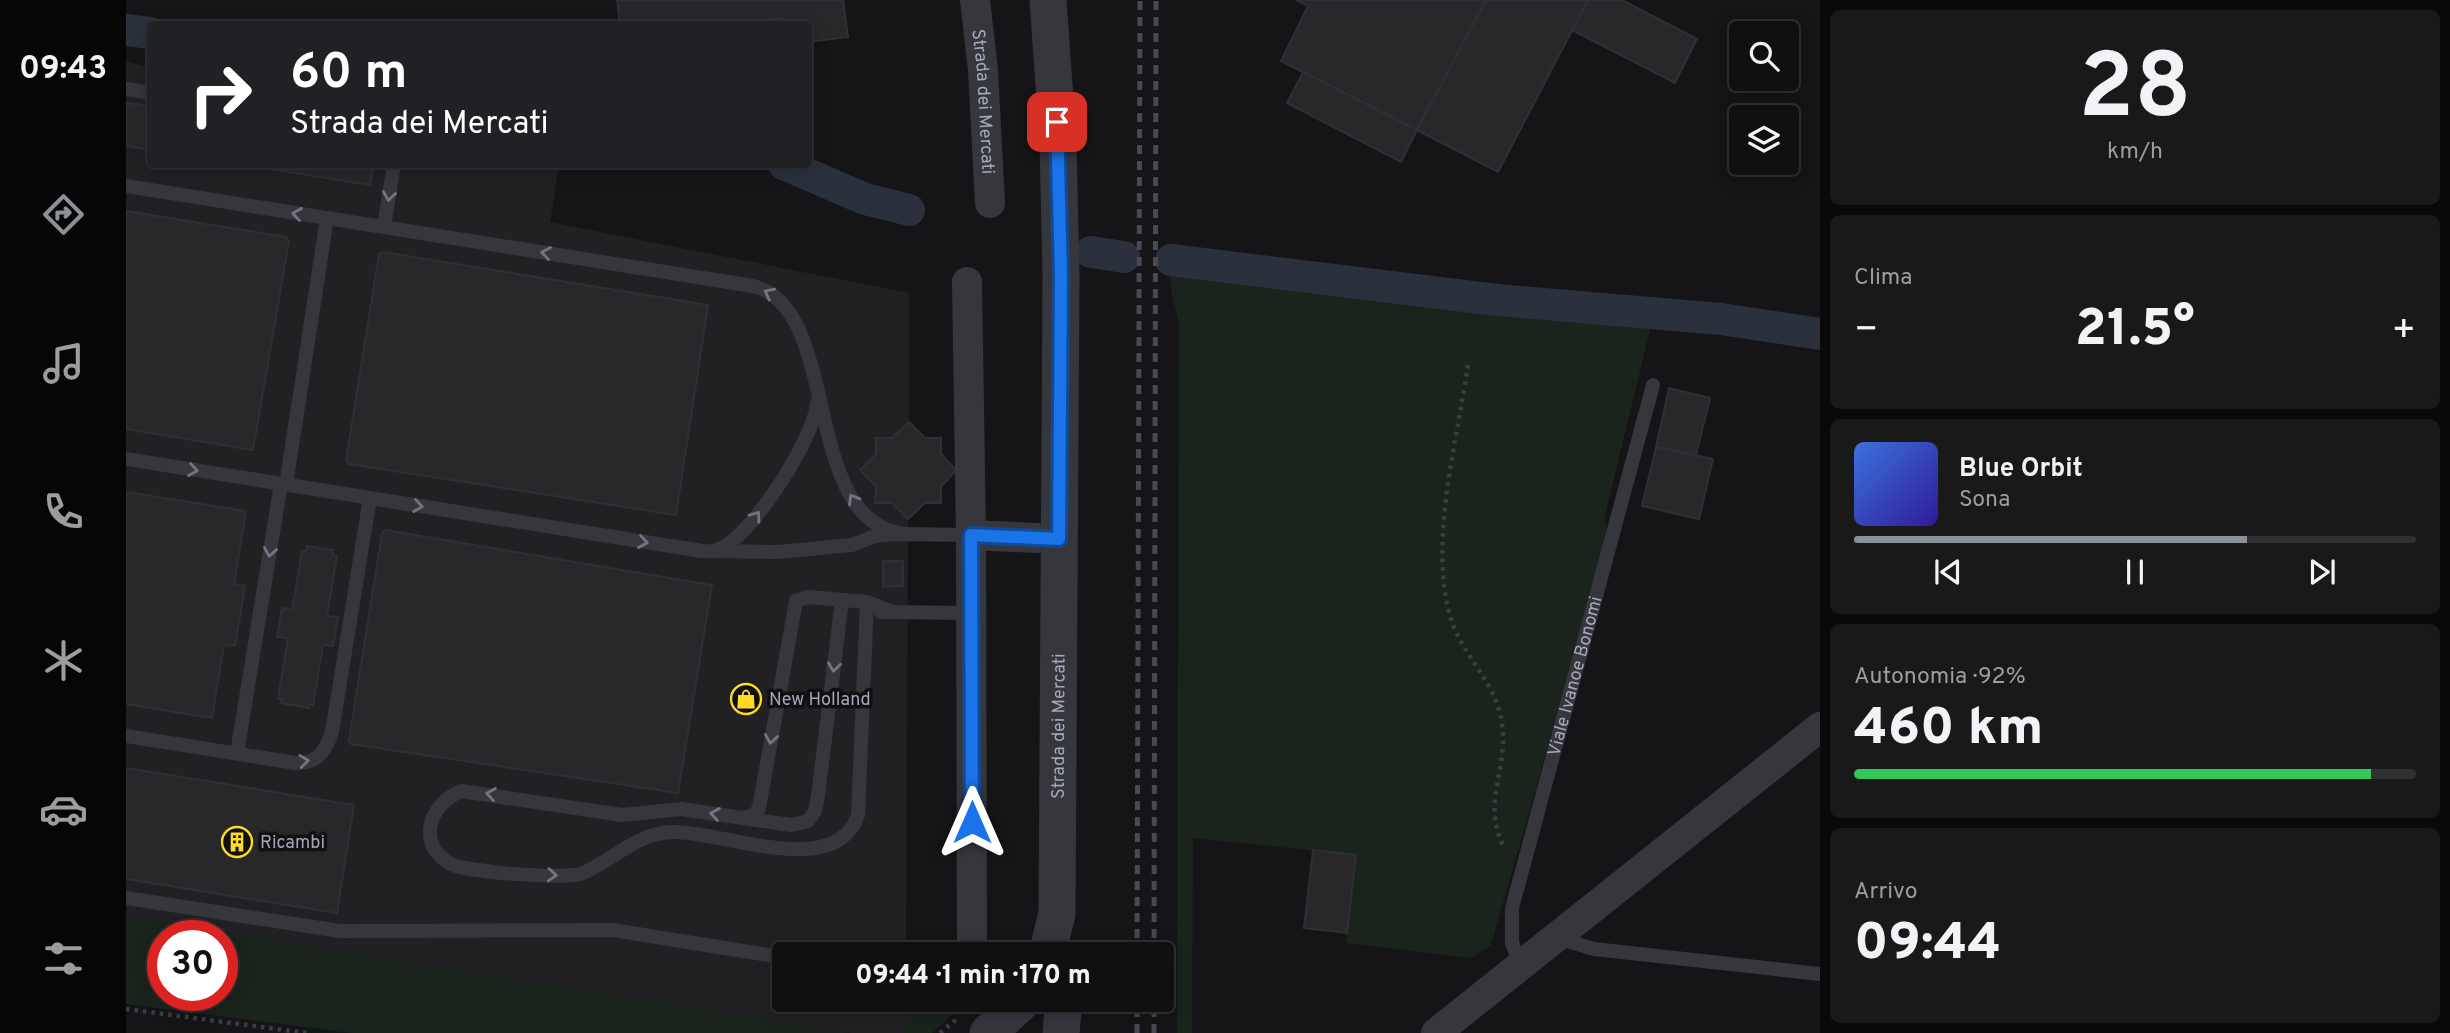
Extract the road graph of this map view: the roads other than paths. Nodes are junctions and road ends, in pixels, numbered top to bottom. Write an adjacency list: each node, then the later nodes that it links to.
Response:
1 (975, 0): 7 (street, Strada dei Mercati)
2 (1048, 0): 18 (street, Strada dei Mercati)
3 (126, 89): 4 (lane)
4 (147, 92)
5 (393, 168): 9 (lane, one-way to 9)
6 (126, 186): 8 (lane, one-way to 6)
7 (990, 203)
8 (327, 218): 9 (lane); 14 (lane)
9 (384, 228): 11 (lane, one-way to 9)
10 (967, 282): 17 (street)
11 (815, 385): 16 (lane, one-way to 11); 19 (lane, one-way to 11)
12 (1653, 385): 36 (lane, Viale Ivanoe Bonomi)
13 (126, 459): 14 (lane, one-way to 14)
14 (284, 484): 15 (lane); 27 (lane, one-way to 27)
15 (370, 499): 19 (lane, one-way to 19); 27 (lane, one-way to 15)
16 (908, 534): 17 (lane); 19 (lane)
17 (971, 535): 18 (street); 23 (street)
18 (1059, 539): 30 (street, Strada dei Mercati)
19 (702, 551)
20 (842, 600): 21 (lane); 28 (lane, one-way to 28); 28 (lane, one-way to 28)
21 (867, 601): 22 (lane); 24 (lane)
22 (890, 611): 23 (lane); 24 (lane)
23 (971, 612): 32 (street)
24 (866, 629): 28 (lane, one-way to 24)
25 (1820, 727): 31 (street)
26 (126, 736): 27 (lane)
27 (237, 753)
28 (741, 818)
29 (126, 898): 35 (lane)
30 (1058, 914): 33 (street, Strada dei Mercati); 34 (street, Strada dei Mercati)
31 (1562, 932): 36 (street); 37 (lane)
32 (972, 942)
33 (1050, 942)
34 (1063, 942)
35 (772, 956)
36 (1521, 965): 42 (street)
37 (1820, 974)
38 (1011, 1012): 40 (street)
39 (1063, 1012): 41 (street)
40 (988, 1033)
41 (1061, 1033)
42 (1436, 1033)

